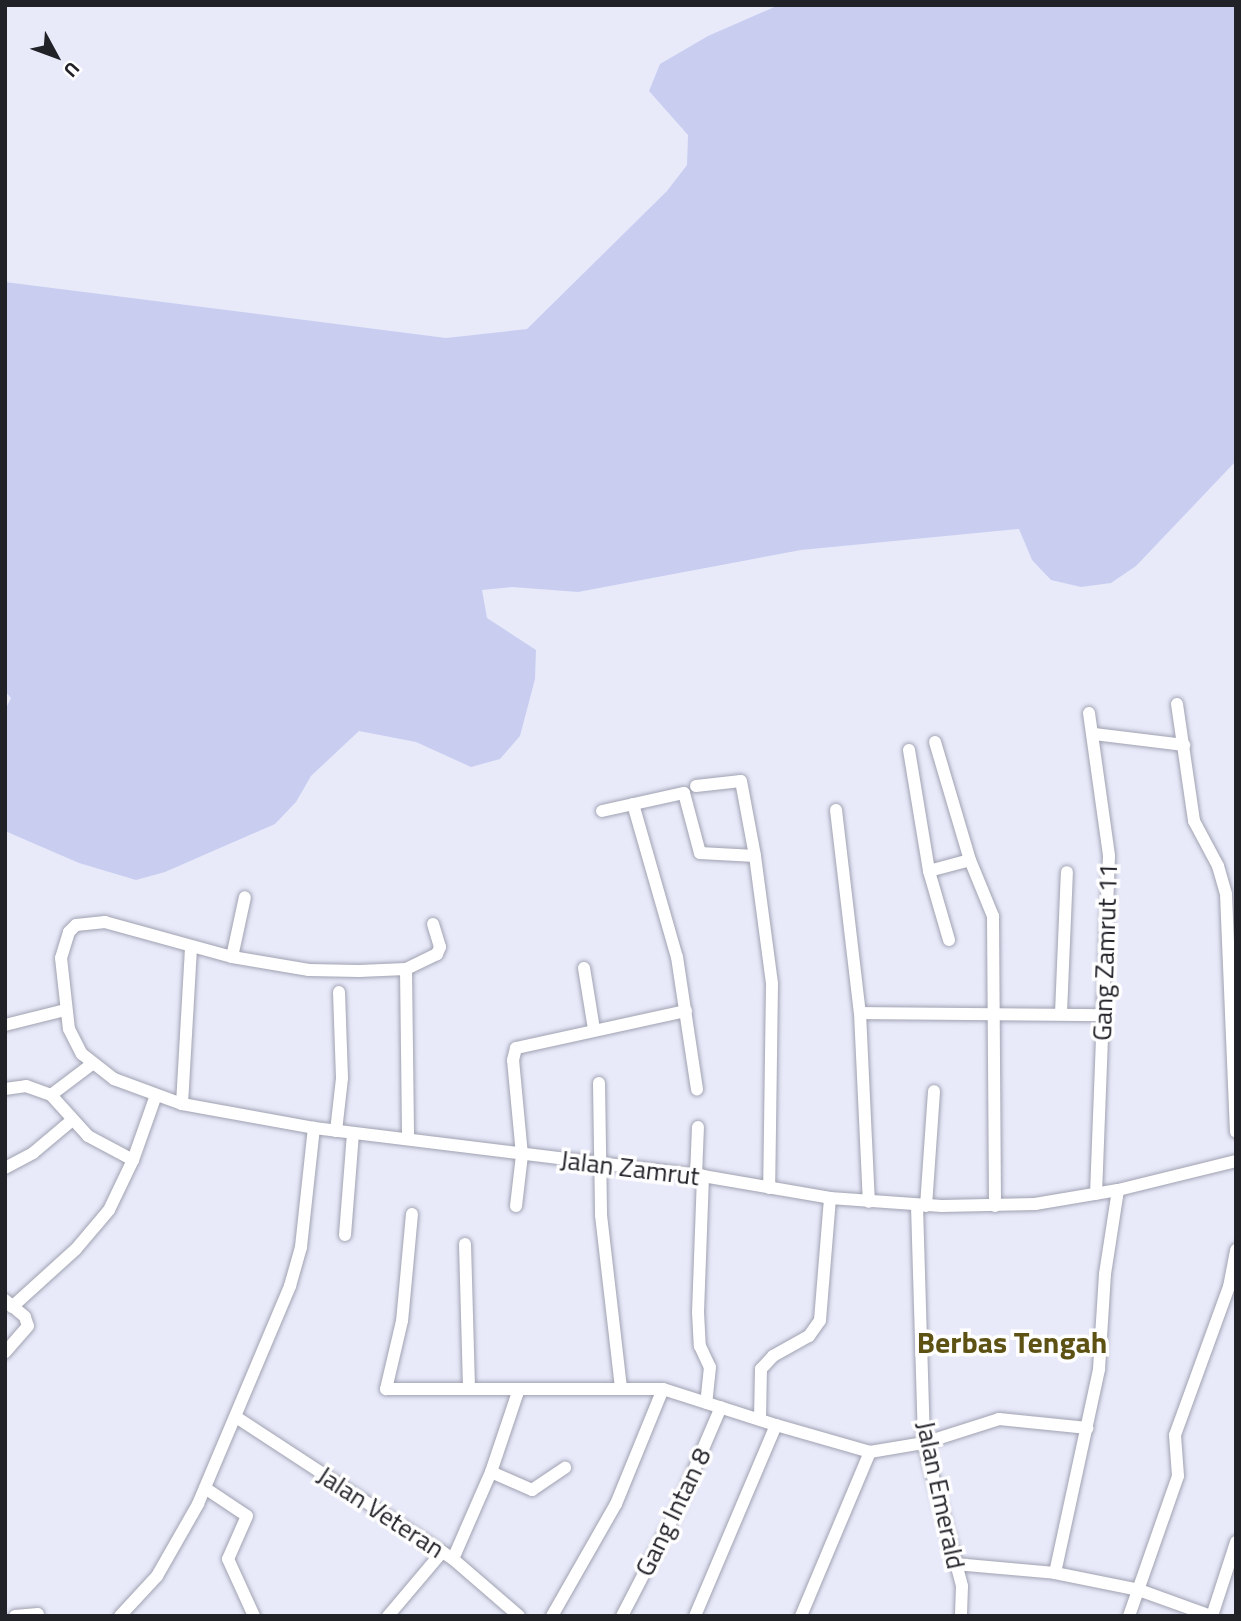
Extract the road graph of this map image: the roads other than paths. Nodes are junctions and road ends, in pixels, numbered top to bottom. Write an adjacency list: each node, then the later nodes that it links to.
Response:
1 (1177, 704): 5 (street)
2 (1089, 713): 3 (street, Gang Zamrut 11)
3 (1094, 734): 5 (street); 28 (street, Gang Zamrut 11)
4 (935, 742): 12 (street)
5 (1184, 745): 43 (street)
6 (909, 750): 13 (street)
7 (696, 786): 11 (street)
8 (634, 804): 10 (street); 11 (street); 24 (street)
9 (836, 810): 25 (street)
10 (602, 811)
11 (755, 856): 52 (street)
12 (970, 860): 13 (street); 26 (street)
13 (929, 871): 17 (street)
14 (1067, 873): 27 (street)
15 (245, 898): 19 (street)
16 (433, 925): 21 (street)
17 (949, 940)
18 (191, 948): 19 (street); 23 (street, Jalan Zamrut); 38 (street)
19 (232, 957): 21 (street)
20 (584, 968): 30 (street)
21 (406, 969): 45 (street)
22 (340, 992): 42 (street)
23 (65, 1010): 29 (street); 31 (street, Jalan Zamrut)
24 (685, 1012): 30 (street); 34 (street)
25 (860, 1013): 26 (street); 56 (street)
26 (995, 1013): 27 (street); 59 (street)
27 (1061, 1013): 28 (street)
28 (1103, 1014): 54 (street, Gang Zamrut 11)
29 (5, 1025)
30 (593, 1029): 46 (street)
31 (92, 1064): 36 (street); 37 (street, Jalan Zamrut)
32 (599, 1083): 49 (street)
33 (5, 1089): 36 (street)
34 (697, 1089)
35 (934, 1091): 58 (street, Jalan Emerald)
36 (51, 1095): 39 (street)
37 (155, 1098): 38 (street, Jalan Zamrut); 47 (street)
38 (182, 1104): 40 (street, Jalan Zamrut)
39 (71, 1121): 47 (street); 50 (street)
40 (314, 1128): 42 (street, Jalan Zamrut); 72 (street)
41 (698, 1128): 51 (street)
42 (336, 1131): 44 (street, Jalan Zamrut)
43 (1236, 1132)
44 (353, 1133): 45 (street, Jalan Zamrut); 61 (street)
45 (408, 1138): 46 (street, Jalan Zamrut)
46 (523, 1155): 49 (street, Jalan Zamrut); 57 (street)
47 (134, 1160): 64 (street)
48 (1236, 1161): 53 (street, Jalan Zamrut)
49 (601, 1164): 51 (street, Jalan Zamrut); 67 (street)
50 (5, 1168)
51 (699, 1176): 52 (street, Jalan Zamrut); 70 (street)
52 (769, 1188): 55 (street, Jalan Zamrut)
53 (1118, 1190): 54 (street, Jalan Zamrut); 75 (street)
54 (1096, 1194): 59 (street, Jalan Zamrut)
55 (830, 1198): 56 (street, Jalan Zamrut); 73 (street)
56 (869, 1202): 58 (street, Jalan Zamrut)
57 (516, 1206)
58 (922, 1206): 59 (street, Jalan Zamrut); 76 (street, Jalan Emerald)
59 (995, 1206)
60 (412, 1214): 66 (street)
61 (345, 1235)
62 (465, 1244): 66 (street)
63 (1236, 1250): 85 (street)
64 (9, 1304): 65 (street)
65 (5, 1352)
66 (469, 1388): 69 (street)
67 (621, 1388): 68 (street); 69 (street)
68 (663, 1389): 70 (street); 92 (street)
69 (518, 1392): 79 (street)
70 (706, 1402): 71 (street)
71 (721, 1407): 73 (street); 93 (street, Gang Intan 8)
72 (236, 1417): 80 (street); 82 (street, Jalan Veteran)
73 (760, 1420): 74 (street)
74 (776, 1425): 77 (street); 94 (street)
75 (1088, 1428): 76 (street); 84 (street)
76 (924, 1443): 77 (street); 83 (street, Jalan Emerald)
77 (870, 1452): 95 (street)
78 (565, 1468): 79 (street)
79 (491, 1472): 82 (street)
80 (205, 1488): 88 (street); 89 (street)
81 (1236, 1542): 98 (street)
82 (447, 1555): 90 (street); 91 (street, Jalan Veteran)
83 (955, 1564): 84 (street); 96 (street, Jalan Emerald)
84 (1055, 1573): 85 (street)
85 (1139, 1590): 97 (street); 98 (street)
86 (38, 1614): 87 (street)
87 (15, 1616)
88 (120, 1616)
89 (254, 1616)
90 (388, 1616)
91 (519, 1616)
92 (552, 1616)
93 (622, 1616)
94 (695, 1616)
95 (802, 1616)
96 (961, 1616)
97 (1129, 1616)
98 (1211, 1616)

